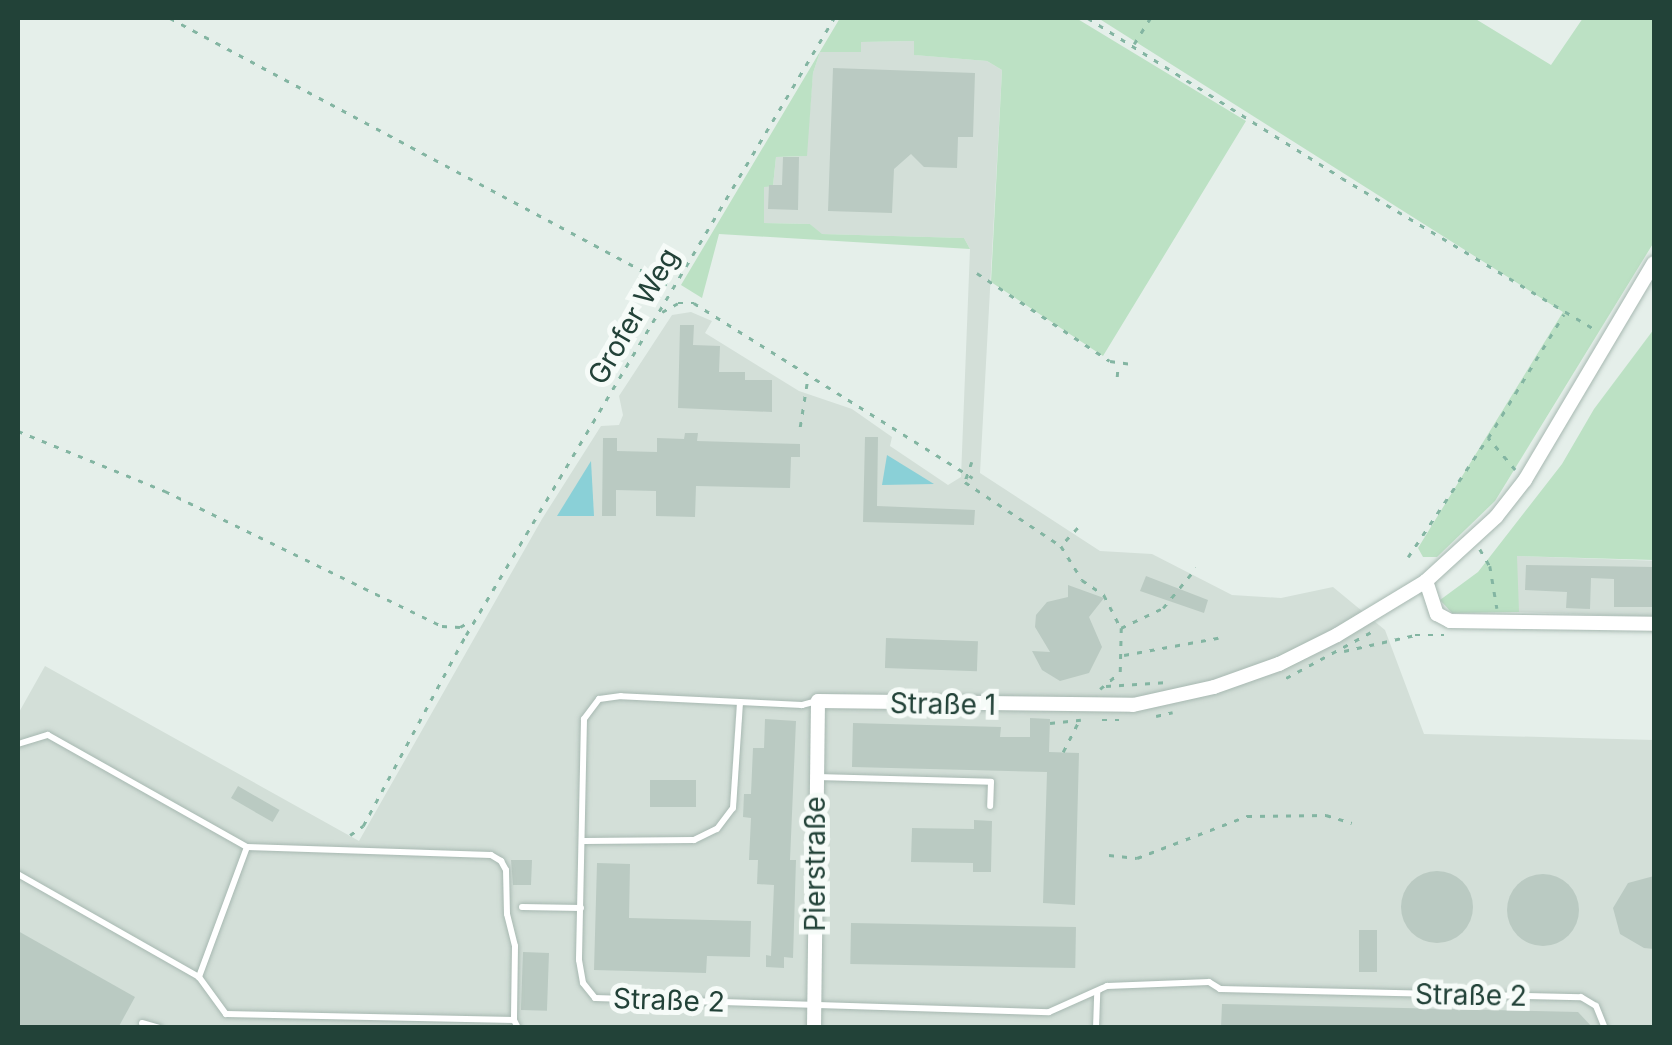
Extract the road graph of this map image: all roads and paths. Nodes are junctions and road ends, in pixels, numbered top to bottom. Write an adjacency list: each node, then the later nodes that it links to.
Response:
1 (170, 18): 8 (path)
2 (834, 18): 8 (path, Grofer Weg)
3 (1088, 18): 5 (path)
4 (1150, 18): 5 (path)
5 (1133, 45): 10 (path)
6 (1654, 263): 11 (street, Straße 1)
7 (977, 274): 12 (path)
8 (672, 286): 9 (path, Grofer Weg)
9 (661, 313): 14 (path); 29 (path, Grofer Weg)
10 (1564, 313): 11 (path); 18 (path)
11 (1610, 338): 22 (street, Straße 1)
12 (1118, 362): 13 (path); 15 (path)
13 (1132, 364)
14 (809, 374): 16 (path); 20 (path)
15 (1117, 377)
16 (800, 427)
17 (18, 431): 29 (path)
18 (1488, 438): 22 (path); 26 (path)
19 (972, 462): 20 (path)
20 (964, 473): 21 (path); 25 (path)
21 (973, 478)
22 (1524, 480): 28 (street, Straße 1)
23 (1078, 528): 25 (path)
24 (1489, 537): 31 (path)
25 (1061, 546): 33 (path)
26 (1408, 556)
27 (1196, 568): 33 (path)
28 (1426, 581): 31 (street); 45 (street, Straße 1)
29 (475, 619): 34 (path, Grofer Weg)
30 (1384, 624): 38 (path)
31 (1500, 624): 32 (street)
32 (1654, 624)
33 (1121, 628): 39 (path)
34 (466, 634): 36 (path); 56 (path, Grofer Weg)
35 (1450, 634): 38 (path)
36 (472, 638)
37 (1218, 638): 39 (path)
38 (1340, 652): 41 (path)
39 (1122, 655): 42 (path)
40 (1170, 681): 42 (path)
41 (1274, 682)
42 (1104, 686): 45 (path)
43 (740, 702): 44 (lane, Straße 2); 57 (lane); 57 (lane, Straße 2)
44 (818, 702): 45 (street, Straße 1); 53 (street, Pierstraße)
45 (1088, 710): 48 (path); 49 (path)
46 (1178, 711): 47 (path)
47 (1143, 717)
48 (1124, 720)
49 (1079, 722): 50 (path); 52 (path)
50 (1050, 723)
51 (18, 744): 58 (lane)
52 (1063, 752)
53 (816, 777): 54 (lane); 65 (street, Pierstraße)
54 (990, 806)
55 (1352, 823): 59 (path)
56 (350, 834)
57 (584, 841): 62 (lane, Straße 2)
58 (247, 847): 63 (lane); 67 (lane)
59 (1108, 855)
60 (18, 874): 63 (lane)
61 (522, 908): 62 (lane)
62 (581, 908): 65 (lane, Straße 2)
63 (200, 976): 67 (lane)
64 (1097, 990): 65 (lane, Straße 2); 70 (lane); 71 (lane, Straße 2)
65 (815, 1004): 69 (street, Pierstraße)
66 (142, 1022): 68 (lane)
67 (516, 1024)
68 (158, 1028)
69 (814, 1028)
70 (1096, 1028)
71 (1606, 1028)

